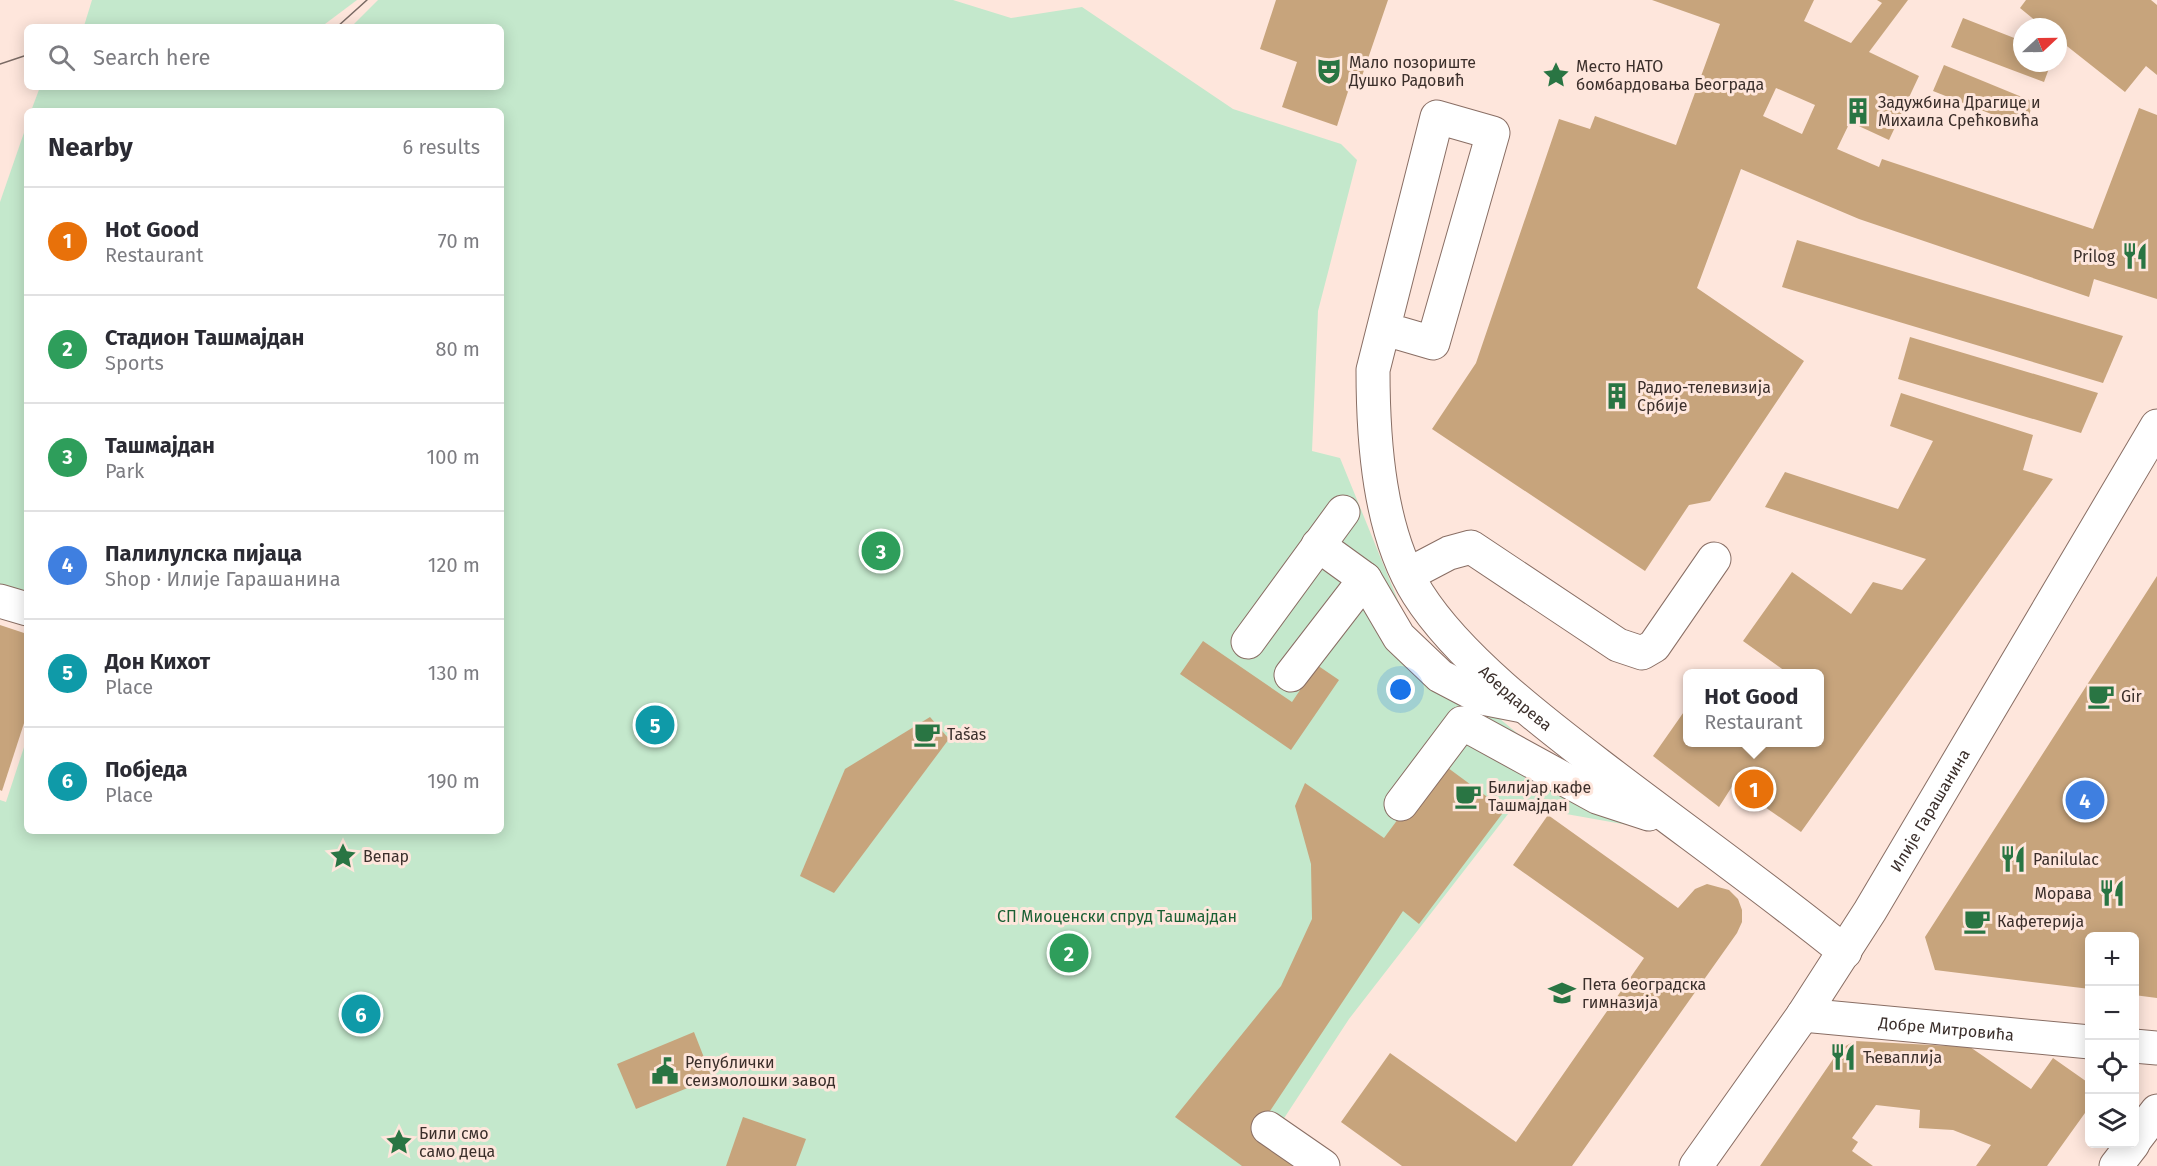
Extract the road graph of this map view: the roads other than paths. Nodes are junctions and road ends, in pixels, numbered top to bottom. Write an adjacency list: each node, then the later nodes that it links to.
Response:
1 (1385, 329): 1 (street, Абердарева); 6 (street, Абердарева)
2 (2154, 436): 15 (street, Илије Гарашанина)
3 (1343, 512): 4 (street)
4 (1318, 545): 7 (street); 10 (street)
5 (1714, 559): 6 (street)
6 (1409, 574): 12 (street, Абердарева)
7 (1365, 579): 11 (street); 12 (street)
8 (0, 601): 9 (street)
9 (24, 608)
10 (1248, 642)
11 (1291, 675)
12 (1526, 707): 14 (street, Абердарева)
13 (1401, 804): 14 (street)
14 (1672, 822): 15 (street, Абердарева)
15 (1845, 952): 16 (street, Илије Гарашанина)
16 (1803, 1015): 17 (street, Добре Митровића); 25 (street, Илије Гарашанина)
17 (2085, 1042)
18 (2139, 1046): 19 (street)
19 (2157, 1048)
20 (2157, 1111): 22 (street)
21 (1268, 1128): 24 (street)
22 (2139, 1135)
23 (2130, 1148): 26 (street)
24 (1323, 1166)
25 (1696, 1166)
26 (2116, 1166)

